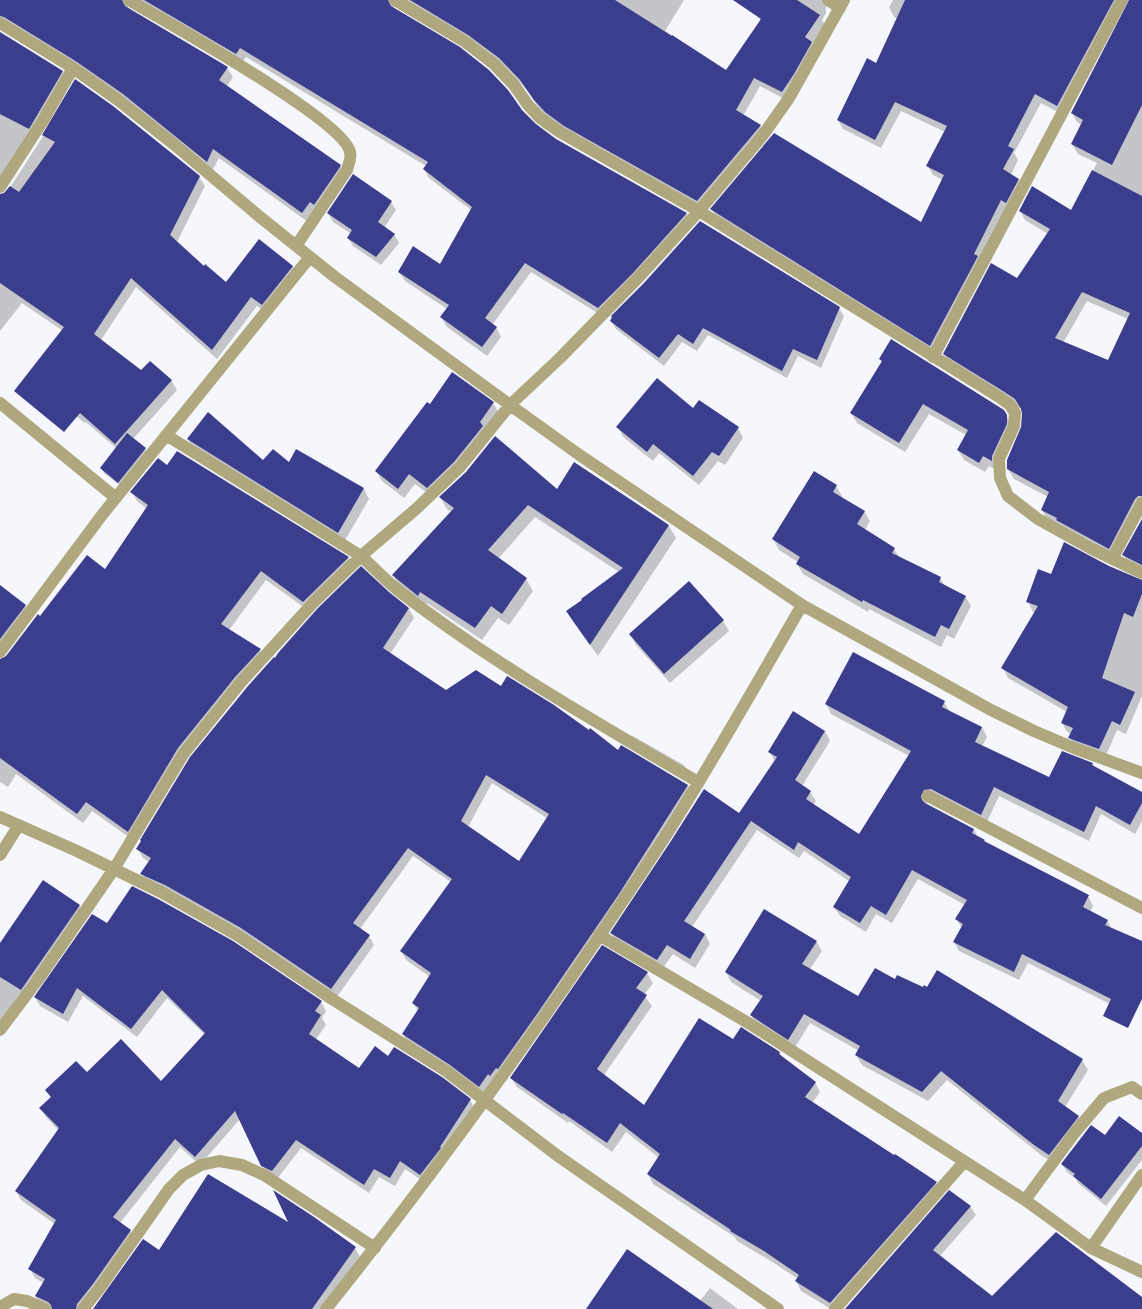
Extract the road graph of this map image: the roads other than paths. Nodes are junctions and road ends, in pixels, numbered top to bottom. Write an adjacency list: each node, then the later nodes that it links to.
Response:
1 (129, 0): 10 (street)
2 (395, 0): 9 (street)
3 (828, 0): 5 (street)
4 (1122, 0): 12 (street)
5 (842, 4): 9 (street)
6 (0, 23): 7 (street)
7 (73, 68): 8 (street); 10 (street)
8 (0, 187)
9 (699, 211): 12 (street); 14 (street)
10 (296, 246): 11 (street)
11 (310, 257): 14 (street); 15 (street)
12 (933, 357): 19 (street)
13 (0, 403): 16 (street)
14 (510, 405): 18 (street); 21 (street)
15 (166, 435): 16 (street); 18 (street)
16 (116, 498): 22 (street)
17 (1142, 503): 19 (street)
18 (360, 556): 24 (street); 29 (street)
19 (1112, 559): 20 (street)
20 (1142, 573)
21 (802, 605): 23 (street); 24 (street)
22 (0, 652)
23 (1142, 773)
24 (698, 782): 31 (street)
25 (928, 796): 30 (street)
26 (0, 817): 27 (street)
27 (19, 825): 28 (street); 29 (street)
28 (0, 855)
29 (114, 869): 32 (street); 34 (street)
30 (1142, 908)
31 (600, 935): 34 (street); 35 (street)
32 (0, 1030)
33 (1142, 1094): 37 (street)
34 (485, 1101): 38 (street); 45 (street)
35 (964, 1162): 37 (street); 46 (street)
36 (1142, 1176): 39 (street)
37 (1025, 1200): 39 (street)
38 (375, 1248): 43 (street); 44 (street)
39 (1091, 1248): 40 (street)
40 (1142, 1272)
41 (0, 1307): 42 (street)
42 (45, 1309)
43 (83, 1309)
44 (326, 1309)
45 (778, 1309)
46 (835, 1309)

